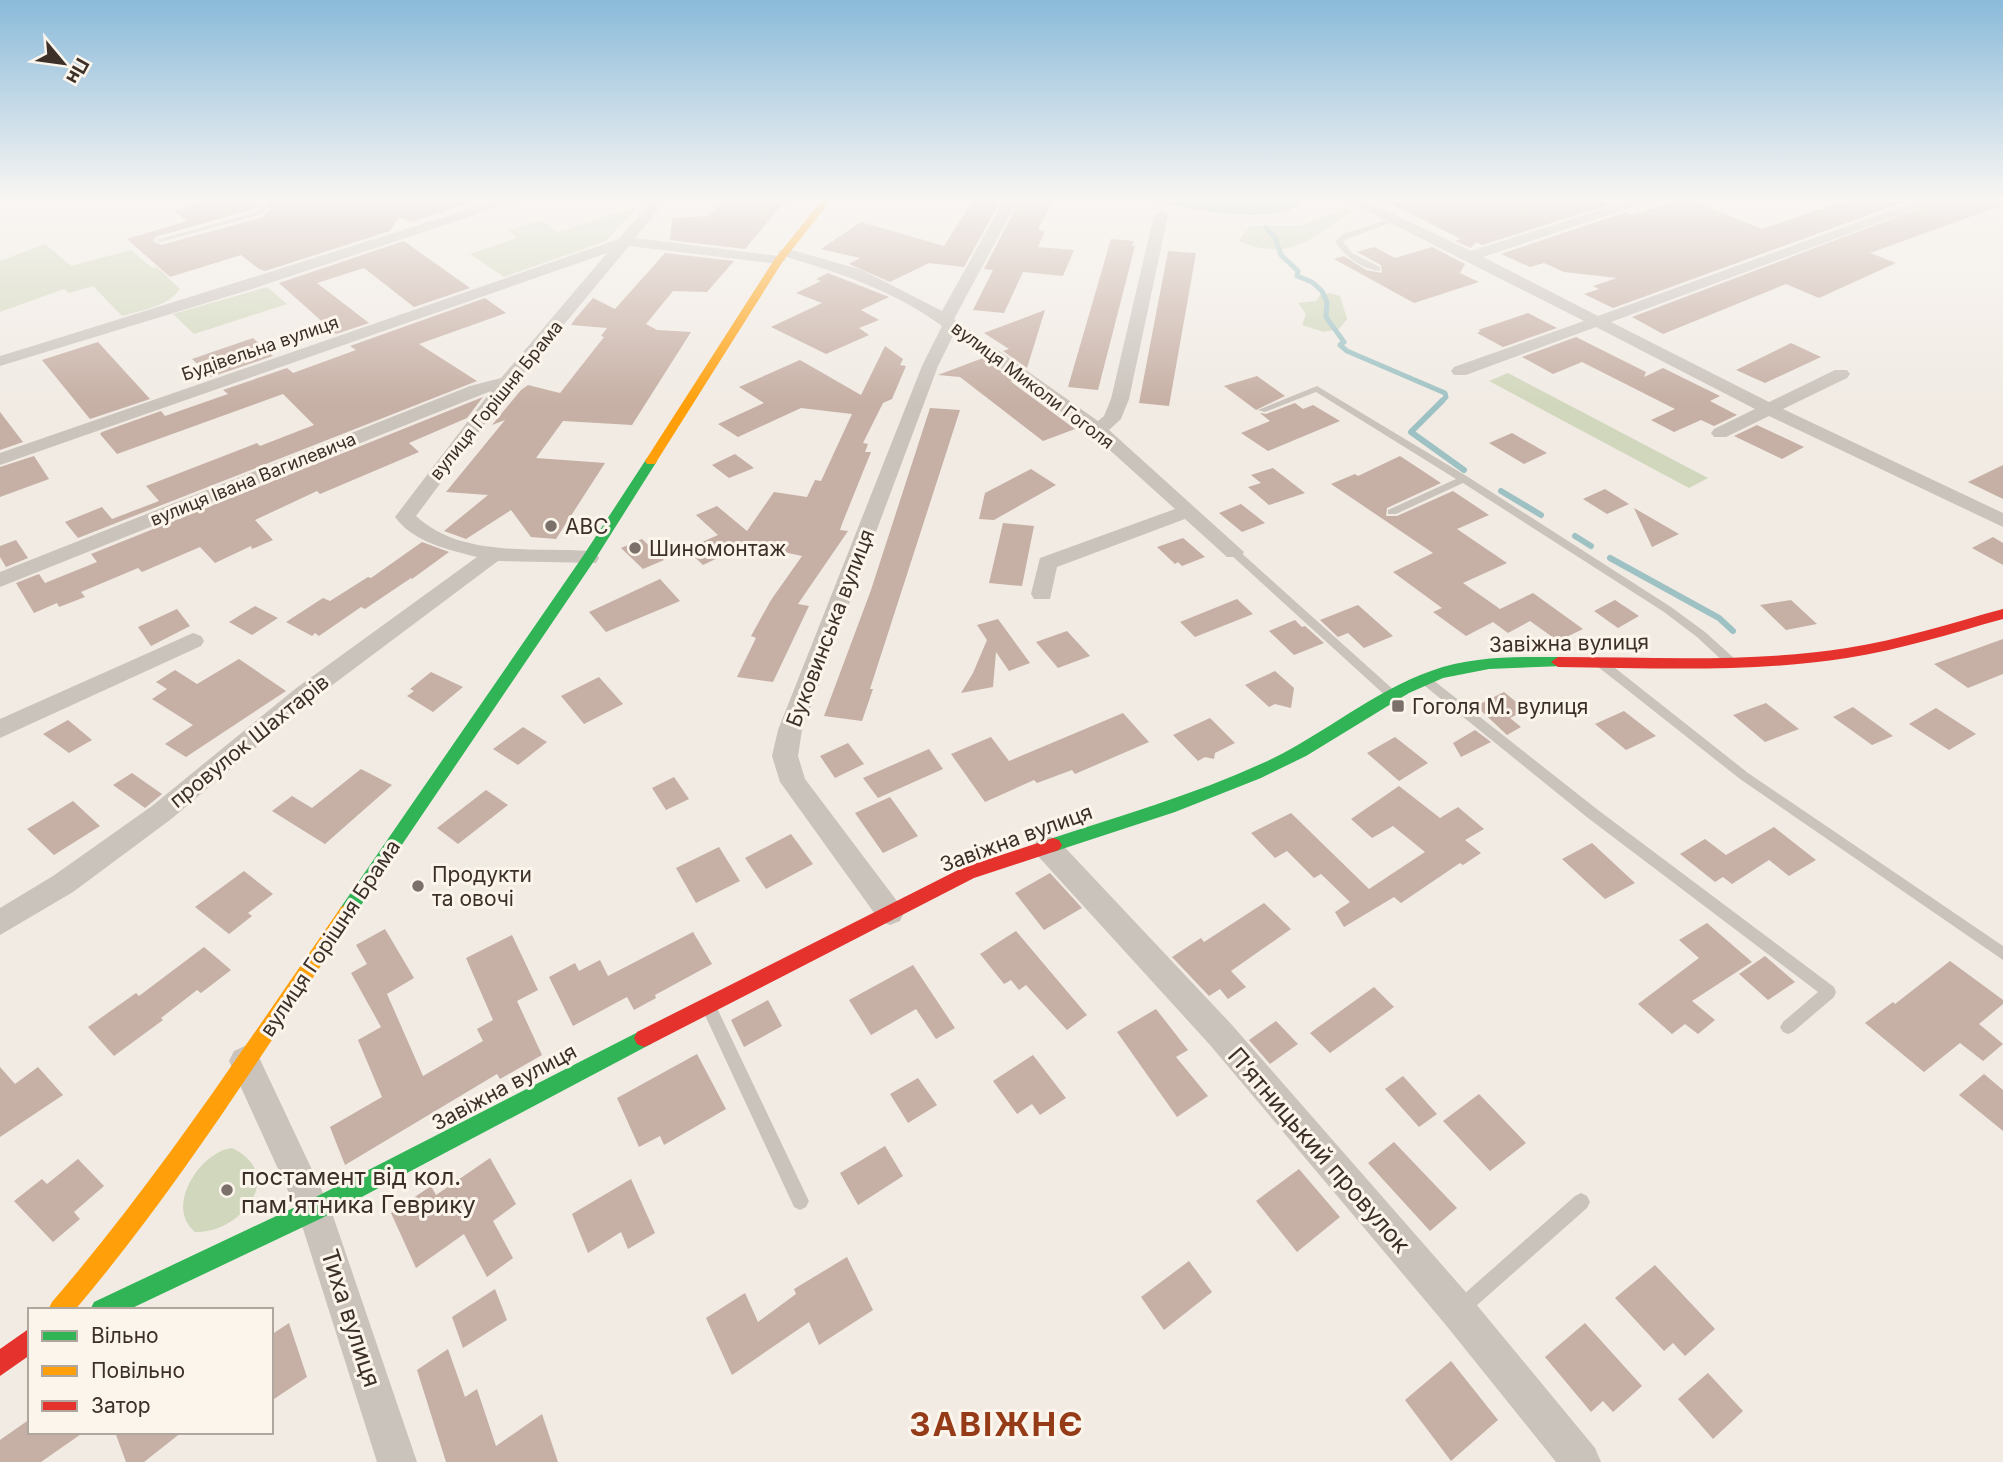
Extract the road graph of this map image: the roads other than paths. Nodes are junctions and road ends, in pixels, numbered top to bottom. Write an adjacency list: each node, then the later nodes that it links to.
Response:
1 (296, 268): 12 (street)
2 (549, 268): 20 (street, Будівельна вулиця)
3 (604, 268): 15 (street, вулиця Горішня Брама)
4 (774, 268): 27 (street, вулиця Горішня Брама)
5 (836, 268): 11 (street, вулиця Миколи Гоголя)
6 (976, 268): 11 (street, Буковинська вулиця)
7 (1149, 268): 18 (street)
8 (1494, 268): 10 (street)
9 (1746, 268): 10 (street)
10 (1598, 322): 13 (street); 16 (street)
11 (948, 323): 18 (street, вулиця Миколи Гоголя); 38 (street, Буковинська вулиця)
12 (0, 361)
13 (1460, 371)
14 (1841, 374): 16 (street)
15 (507, 382): 26 (street, вулиця Горішня Брама); 28 (street, вулиця Івана Вагилевича)
16 (1768, 409): 19 (street); 24 (street)
17 (1262, 410): 21 (lane)
18 (1098, 430): 22 (street, вулиця Миколи Гоголя)
19 (1720, 433)
20 (0, 459)
21 (1465, 479): 23 (lane); 32 (lane)
22 (1189, 511): 25 (street, вулиця Миколи Гоголя); 29 (street)
23 (1392, 512)
24 (2003, 521)
25 (1234, 552): 35 (lane, вулиця Миколи Гоголя)
26 (494, 554): 27 (street, вулиця Горішня Брама); 39 (street, провулок Шахтарів)
27 (589, 558): 43 (street, вулиця Горішня Брама)
28 (0, 580)
29 (1042, 594)
30 (2003, 614): 32 (street, Завіжна вулиця)
31 (193, 641): 36 (street)
32 (1731, 662): 33 (street, Завіжна вулиця)
33 (1600, 663): 34 (street, Завіжна вулиця); 40 (lane)
34 (1424, 679): 35 (street, Завіжна вулиця); 42 (lane)
35 (1392, 695): 37 (street, Завіжна вулиця)
36 (0, 729)
37 (1047, 847): 38 (street, Завіжна вулиця); 49 (street, Пʼятницький провулок)
38 (890, 914): 41 (street, Завіжна вулиця)
39 (0, 923)
40 (2003, 954)
41 (708, 1005): 44 (lane); 46 (street, Завіжна вулиця)
42 (1788, 1027)
43 (245, 1062): 46 (street, Тиха вулиця); 47 (street, вулиця Горішня Брама)
44 (800, 1201)
45 (1581, 1202): 49 (lane)
46 (314, 1210): 48 (street, Завіжна вулиця); 52 (street, Тиха вулиця)
47 (62, 1308)
48 (106, 1308)
49 (1458, 1311): 53 (street, Пʼятницький провулок)
50 (28, 1342): 51 (street)
51 (0, 1364)
52 (397, 1462)
53 (1581, 1462)

